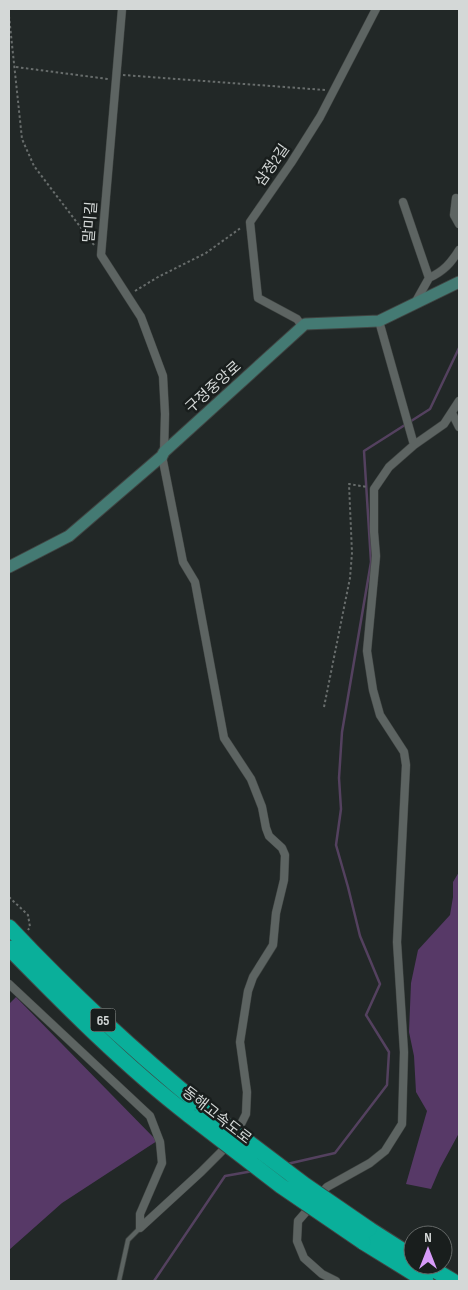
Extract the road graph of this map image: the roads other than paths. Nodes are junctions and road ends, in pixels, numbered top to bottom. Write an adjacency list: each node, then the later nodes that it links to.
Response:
1 (122, 9): 16 (street, 말미길)
2 (376, 9): 11 (street, 삼정2길)
3 (456, 198): 5 (street)
4 (403, 202): 7 (street)
5 (459, 224)
6 (459, 250): 7 (street)
7 (429, 278): 9 (street)
8 (459, 282): 9 (street)
9 (415, 303): 10 (street)
10 (379, 321): 11 (street); 15 (street)
11 (302, 326): 16 (street, 구정중앙로)
12 (459, 401): 13 (street)
13 (452, 413): 14 (street); 15 (street)
14 (459, 427)
15 (414, 445): 25 (street)
16 (163, 454): 17 (street, 구정중앙로); 22 (street, 말미길)
17 (9, 567)
18 (9, 927): 21 (highway, 동해고속도로 / 65)
19 (9, 948): 21 (highway, 동해고속도로 / 65)
20 (9, 984): 22 (street)
21 (196, 1112): 23 (highway, 동해고속도로 / 65, bridge)
22 (140, 1228): 26 (lane)
23 (366, 1235): 24 (highway, 동해고속도로 / 65); 28 (highway, 동해고속도로 / 65)
24 (403, 1252)
25 (327, 1279): 27 (street)
26 (119, 1281)
27 (336, 1281)
28 (426, 1281)

